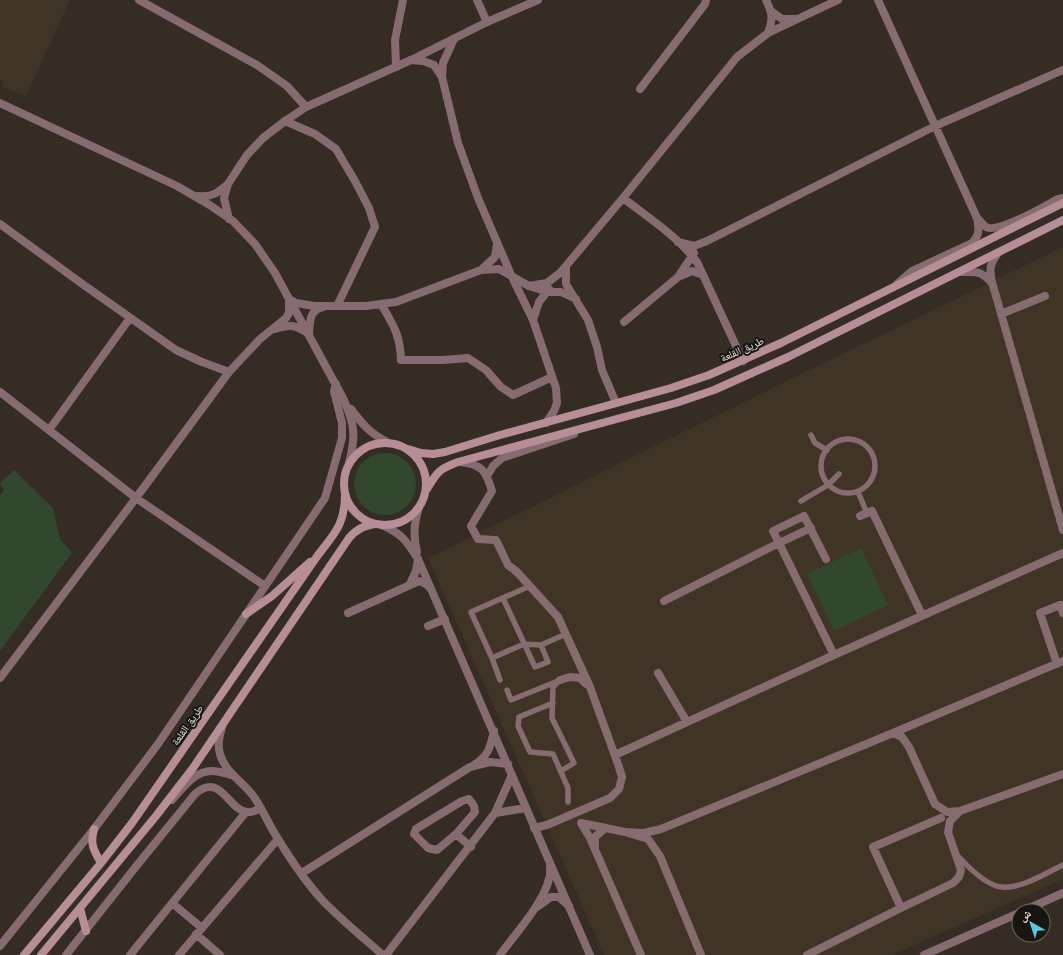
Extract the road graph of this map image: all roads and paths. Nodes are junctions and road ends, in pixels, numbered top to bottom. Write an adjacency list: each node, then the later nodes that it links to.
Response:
1 (139, 0): 9 (street)
2 (403, 0): 16 (street)
3 (477, 0): 12 (street)
4 (538, 0): 12 (street)
5 (706, 0): 19 (street)
6 (766, 0): 10 (street)
7 (838, 0): 11 (street)
8 (878, 0): 23 (street)
9 (150, 2): 21 (street)
10 (771, 11): 11 (street); 13 (street)
11 (797, 19): 13 (street)
12 (487, 22): 14 (street)
13 (768, 33): 26 (street)
14 (454, 39): 15 (street); 18 (street)
15 (411, 60): 16 (street); 18 (street)
16 (396, 67): 21 (street)
17 (1063, 70): 23 (street)
18 (442, 77): 35 (street)
19 (640, 89)
20 (0, 103): 25 (street)
21 (306, 107): 22 (street)
22 (285, 121): 24 (street); 54 (street)
23 (935, 126): 29 (street); 33 (street)
24 (228, 184): 25 (street); 30 (street)
25 (194, 196): 30 (street)
26 (623, 198): 34 (street); 38 (street)
27 (1063, 198): 29 (street)
28 (1063, 203): 47 (main road, طريق القلعة)
29 (977, 218): 47 (street)
30 (229, 219): 50 (street)
31 (1063, 220): 36 (main road)
32 (0, 224): 56 (street)
33 (707, 241): 34 (street); 37 (street)
34 (678, 242): 37 (street)
35 (497, 243): 39 (street); 43 (street)
36 (998, 253): 40 (main road); 45 (street)
37 (691, 255): 42 (street); 44 (street)
38 (566, 267): 41 (street); 51 (street)
39 (481, 270): 43 (street); 52 (street)
40 (960, 272): 45 (street); 68 (main road)
41 (560, 273): 46 (street); 48 (street)
42 (703, 275): 44 (street); 61 (street)
43 (512, 277): 46 (street); 57 (street)
44 (678, 277): 58 (street)
45 (992, 282): 55 (street)
46 (529, 286): 48 (street)
47 (890, 289): 61 (main road, طريق القلعة)
48 (548, 292): 51 (street); 57 (street)
49 (1045, 296): 55 (street)
50 (289, 299): 53 (street); 59 (street); 60 (street)
51 (576, 299): 67 (street)
52 (381, 304): 54 (street); 63 (street)
53 (328, 306): 54 (street); 60 (street)
54 (337, 306)
55 (1001, 314): 89 (street)
56 (130, 318): 62 (street); 70 (street)
57 (533, 320): 63 (street)
58 (624, 322)
59 (270, 331): 60 (street); 62 (street)
60 (309, 334): 64 (street)
61 (743, 361): 67 (main road, طريق القلعة)
62 (229, 372): 83 (street)
63 (552, 377): 69 (street)
64 (336, 384): 66 (street); 96 (street)
65 (0, 392): 70 (street)
66 (344, 400): 72 (street); 76 (street)
67 (616, 403): 69 (main road, طريق القلعة)
68 (627, 417): 75 (main road); 78 (street)
69 (546, 423): 73 (main road, طريق القلعة)
70 (49, 430): 83 (street)
71 (811, 435): 74 (lane)
72 (387, 442): 73 (main road); 76 (main road)
73 (408, 449): 80 (main road)
74 (827, 450): 79 (lane); 81 (lane)
75 (458, 462): 78 (street); 80 (main road)
76 (349, 463): 82 (main road)
77 (839, 474): 79 (lane)
78 (487, 476): 97 (street)
79 (828, 485): 81 (lane); 84 (lane)
80 (427, 489): 85 (main road)
81 (858, 492): 86 (lane)
82 (344, 494): 87 (main road); 92 (main road, طريق القلعة)
83 (136, 498): 96 (street); 114 (street)
84 (801, 501)
85 (419, 507): 87 (main road); 94 (street)
86 (864, 514): 104 (street)
87 (378, 524): 94 (street); 120 (main road)
88 (811, 528): 90 (street); 90 (street); 93 (street)
89 (1063, 530)
90 (779, 543): 100 (street); 110 (street)
91 (1063, 553): 104 (street)
92 (318, 555): 103 (main road); 154 (main road, طريق القلعة)
93 (826, 558)
94 (418, 559): 95 (street); 98 (street)
95 (410, 584): 98 (street); 101 (street)
96 (265, 586): 103 (street)
97 (530, 586): 99 (lane); 107 (street)
98 (432, 590): 105 (street)
99 (503, 598): 108 (lane); 111 (lane)
100 (664, 601)
101 (348, 613)
102 (1063, 613): 112 (street)
103 (246, 614): 145 (street)
104 (922, 615): 110 (street)
105 (445, 619): 106 (street); 122 (street)
106 (428, 626)
107 (566, 634): 109 (lane); 117 (street)
108 (524, 644): 109 (lane); 109 (lane); 111 (lane)
109 (541, 644)
110 (834, 655): 121 (street)
111 (492, 658): 115 (lane)
112 (1060, 663): 123 (street)
113 (658, 673): 121 (street)
114 (0, 678)
115 (500, 680)
116 (560, 680): 117 (street); 118 (lane); 119 (lane)
117 (590, 687): 124 (street)
118 (507, 690)
119 (553, 703): 127 (lane); 127 (lane)
120 (224, 722): 130 (street); 139 (main road)
121 (687, 722): 124 (street)
122 (494, 731): 125 (street); 126 (street)
123 (893, 733): 132 (street); 146 (street)
124 (615, 755): 137 (street)
125 (508, 764): 126 (street); 129 (street)
126 (470, 767): 156 (street)
127 (561, 771): 131 (lane)
128 (1063, 774): 135 (street)
129 (512, 775): 134 (street); 138 (street)
130 (234, 776): 133 (street); 139 (street)
131 (568, 802)
132 (935, 804): 135 (street); 140 (street)
133 (262, 808): 136 (street); 149 (street)
134 (526, 808): 138 (street); 143 (street)
135 (960, 811): 147 (street)
136 (246, 812): 158 (street); 166 (street)
137 (578, 812): 141 (street); 142 (street)
138 (496, 814): 150 (street)
139 (156, 816): 161 (main road)
140 (941, 818): 147 (street); 162 (street)
141 (562, 819): 142 (street); 143 (street)
142 (581, 823): 144 (street); 151 (street)
143 (534, 828): 153 (street)
144 (605, 828): 146 (street); 151 (street)
145 (94, 829): 154 (main road); 168 (street)
146 (626, 832): 180 (street)
147 (948, 832): 152 (street)
148 (456, 834): 148 (street); 150 (street)
149 (278, 839): 156 (street); 165 (street)
150 (471, 847): 176 (street)
151 (595, 851): 179 (street)
152 (955, 853): 155 (lane); 162 (street)
153 (550, 862): 160 (street); 163 (street)
154 (101, 863): 169 (main road, طريق القلعة)
155 (1063, 865)
156 (302, 874): 175 (street)
157 (1063, 893): 159 (street)
158 (172, 903): 165 (street); 172 (street)
159 (1040, 903)
160 (569, 906): 163 (street); 178 (street)
161 (80, 908): 166 (main road); 170 (main road)
162 (901, 908): 181 (street)
163 (533, 910): 177 (street)
164 (1011, 917): 182 (street)
165 (202, 928): 167 (street)
166 (86, 931): 171 (street)
167 (196, 934): 173 (street); 174 (street)
168 (0, 946)
169 (24, 955)
170 (41, 955)
171 (66, 955)
172 (130, 955)
173 (179, 955)
174 (220, 955)
175 (383, 955)
176 (386, 955)
177 (500, 955)
178 (590, 955)
179 (641, 955)
180 (701, 955)
181 (806, 955)
182 (924, 955)

